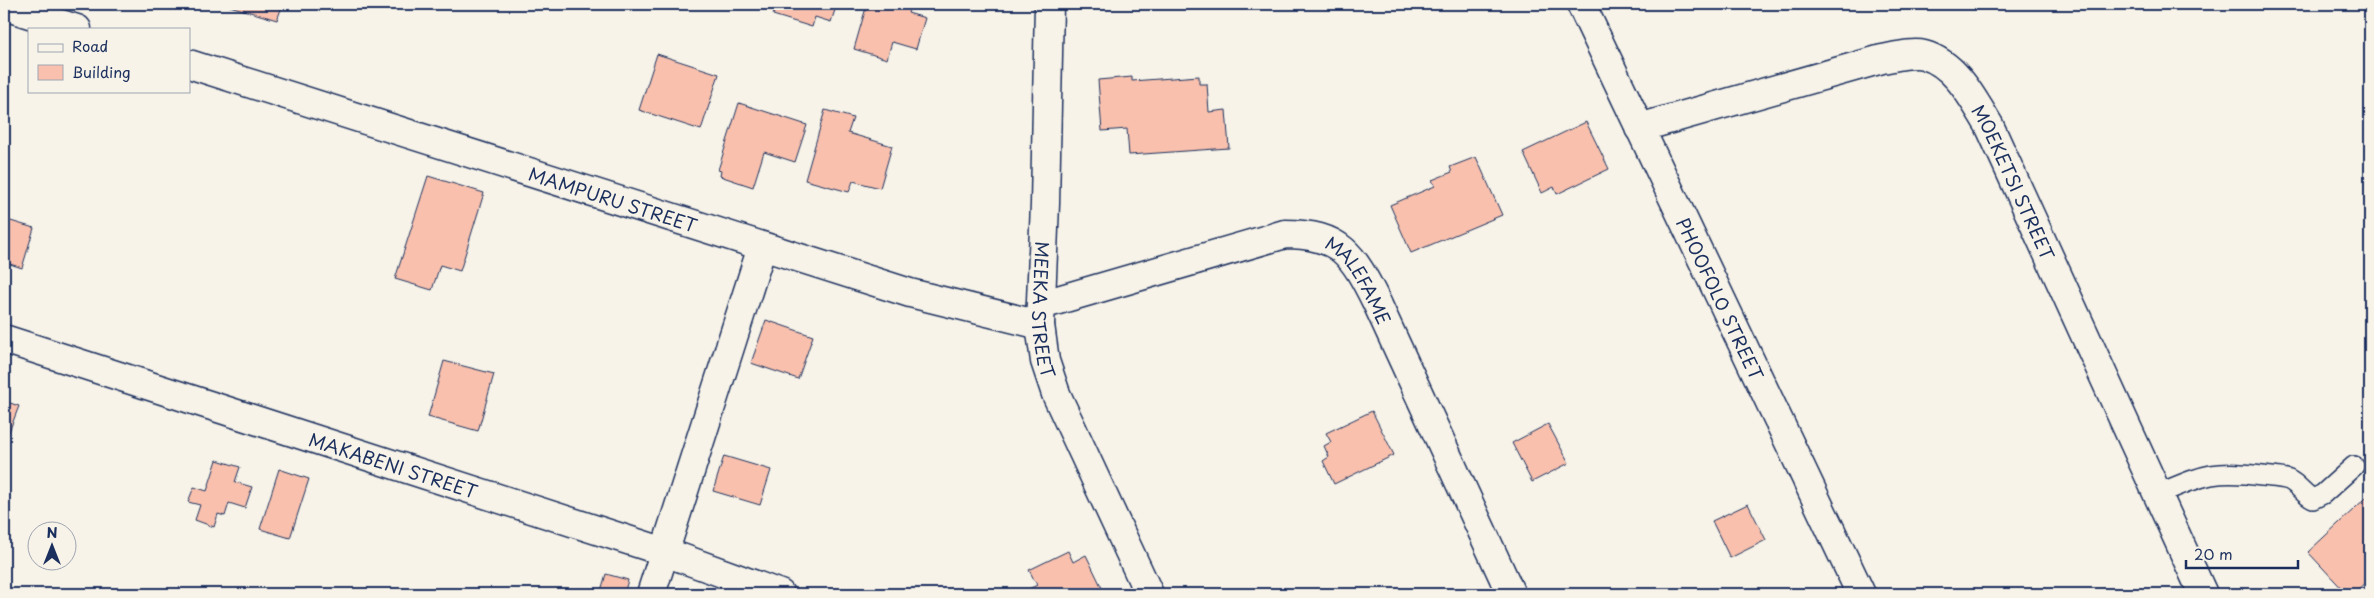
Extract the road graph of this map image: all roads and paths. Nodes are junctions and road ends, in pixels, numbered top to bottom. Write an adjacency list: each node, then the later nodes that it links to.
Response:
1 (1049, 4): 8 (street, MEEKA STREET)
2 (1580, 4): 6 (street, PHOOFOLO STREET)
3 (4, 6): 4 (street)
4 (73, 28)
5 (190, 64): 7 (street, MAMPURU STREET)
6 (1639, 128): 11 (street, MOEKETSI STREET); 17 (street, PHOOFOLO STREET)
7 (762, 247): 8 (street, MAMPURU STREET); 12 (street)
8 (1040, 315): 15 (street, MEEKA STREET); 16 (street, MALEFAME)
9 (4, 339): 12 (street, MAKABENI STREET)
10 (2354, 466): 11 (lane)
11 (2158, 494): 18 (street, MOEKETSI STREET)
12 (665, 552): 13 (street); 14 (street, MAKABENI STREET)
13 (651, 594)
14 (780, 594)
15 (1149, 594)
16 (1511, 594)
17 (1861, 594)
18 (2203, 594)

